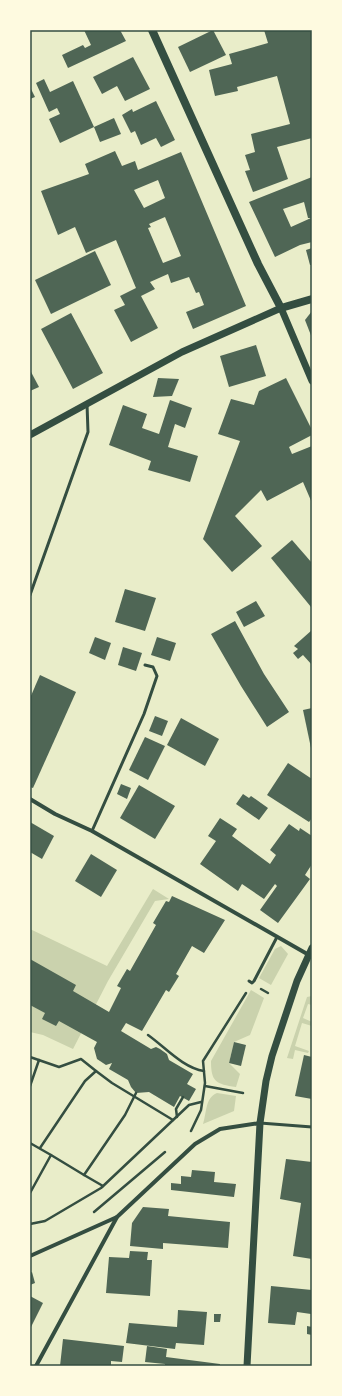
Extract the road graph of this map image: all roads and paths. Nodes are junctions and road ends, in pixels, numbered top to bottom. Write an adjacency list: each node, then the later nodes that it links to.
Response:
1 (152, 30): 3 (main road)
2 (312, 299): 3 (main road)
3 (281, 308): 4 (street); 5 (street)
4 (312, 381)
5 (87, 404): 6 (street); 7 (lane)
6 (30, 435)
7 (30, 595)
8 (145, 665): 10 (lane)
9 (30, 799): 10 (street)
10 (92, 831): 11 (street)
11 (277, 937): 12 (street); 13 (lane)
12 (310, 952): 28 (street)
13 (250, 982): 18 (path)
14 (148, 1035): 18 (path)
15 (30, 1057): 16 (path)
16 (39, 1060): 17 (path); 19 (path)
17 (96, 1071): 23 (path); 32 (path)
18 (204, 1071): 20 (path)
19 (30, 1086)
20 (205, 1086): 22 (path); 25 (path)
21 (136, 1093): 23 (path)
22 (243, 1093)
23 (136, 1097): 27 (path); 35 (path)
24 (183, 1097): 26 (path)
25 (201, 1102): 26 (path); 30 (path)
26 (177, 1117): 27 (path)
27 (173, 1120): 36 (path)
28 (260, 1123): 29 (lane); 38 (street); 43 (street)
29 (312, 1127)
30 (185, 1135)
31 (30, 1143): 32 (path)
32 (40, 1148): 34 (path)
33 (168, 1150): 40 (path)
34 (51, 1155): 35 (path); 37 (path)
35 (84, 1175): 36 (path)
36 (103, 1186): 39 (path)
37 (30, 1192)
38 (117, 1217): 40 (street); 42 (street)
39 (30, 1224)
40 (83, 1232): 41 (street)
41 (30, 1256)
42 (36, 1366)
43 (247, 1366)

